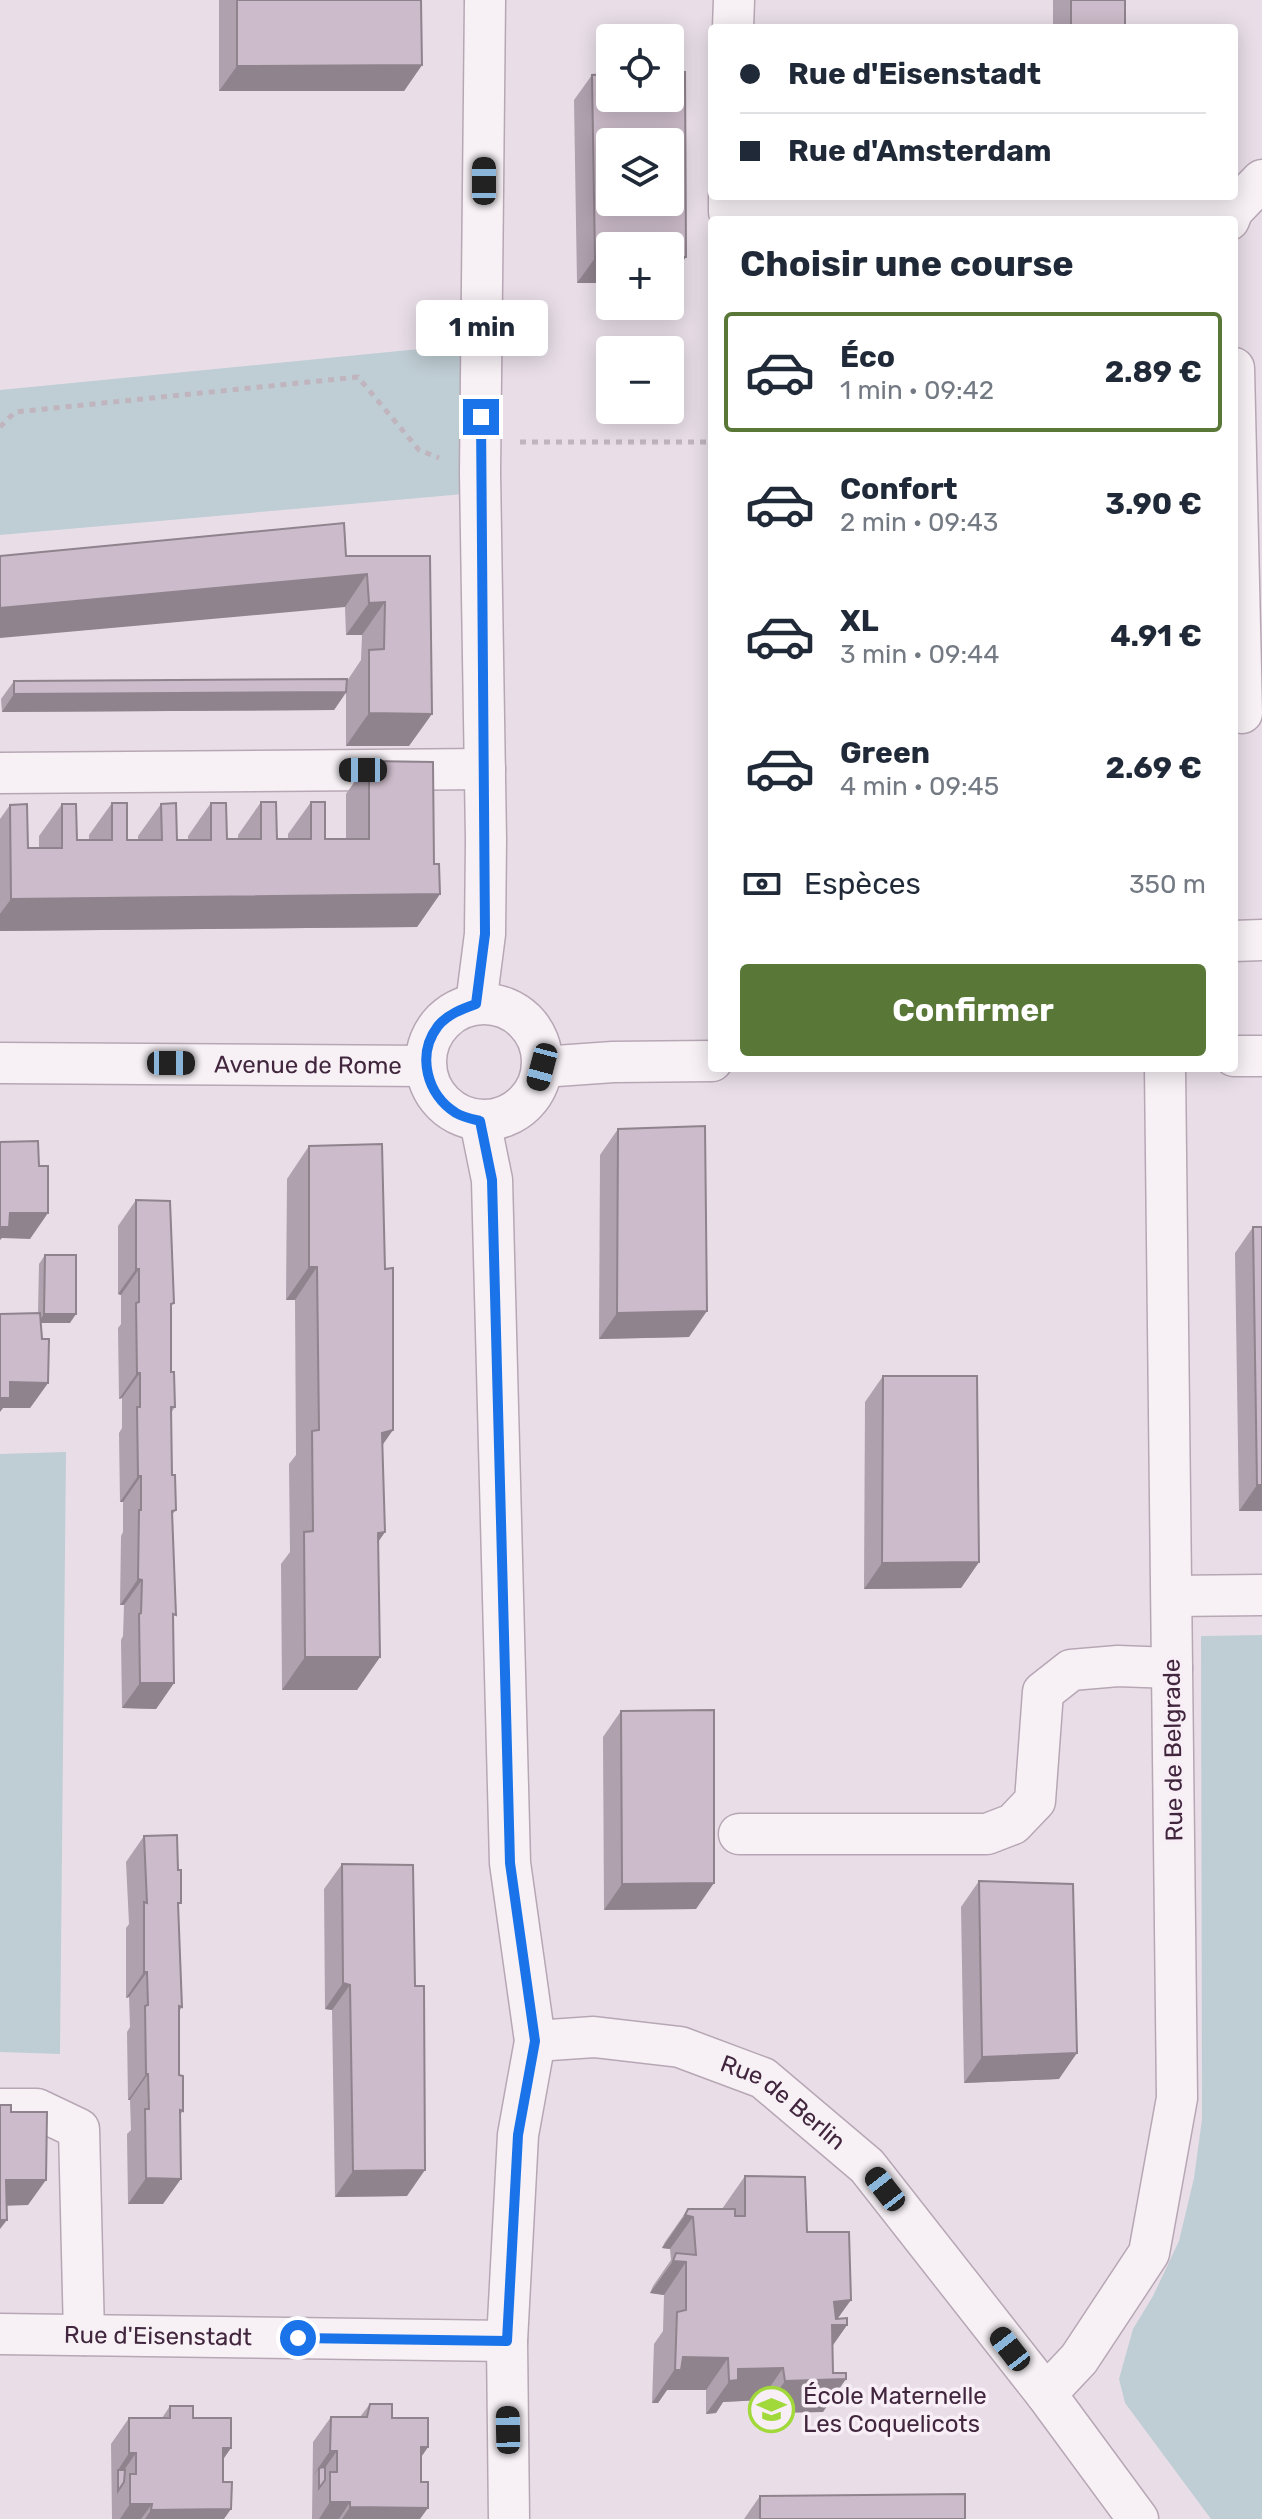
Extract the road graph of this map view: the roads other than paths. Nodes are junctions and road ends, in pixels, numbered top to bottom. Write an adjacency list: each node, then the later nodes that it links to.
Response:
1 (485, 0): 9 (street)
2 (734, 0): 3 (street)
3 (733, 24)
4 (1262, 180): 6 (street)
5 (729, 200): 6 (street)
6 (1231, 215)
7 (1238, 483): 8 (street)
8 (1246, 712)
9 (485, 769): 10 (street); 13 (street)
10 (0, 773)
11 (1262, 940): 12 (street)
12 (1238, 941)
13 (476, 1004): 18 (street); 19 (street)
14 (1238, 1056): 15 (street)
15 (1262, 1056)
16 (708, 1061): 19 (street)
17 (0, 1063): 18 (street, Avenue de Rome)
18 (426, 1066): 21 (street)
19 (542, 1067): 21 (street)
20 (1165, 1072): 23 (street, Rue de Belgrade)
21 (480, 1121): 26 (street)
22 (1262, 1595): 23 (street)
23 (1172, 1596): 24 (street, Rue de Belgrade)
24 (1172, 1668): 25 (street); 31 (street, Rue de Belgrade)
25 (739, 1834)
26 (535, 2041): 30 (street); 31 (street, Rue de Berlin)
27 (0, 2109): 29 (street)
28 (0, 2334): 29 (street, Rue d'Eisenstadt)
29 (84, 2335): 30 (street, Rue d'Eisenstadt)
30 (507, 2341): 33 (street)
31 (1046, 2394): 32 (street, Rue de Berlin)
32 (1123, 2514)
33 (509, 2519)

